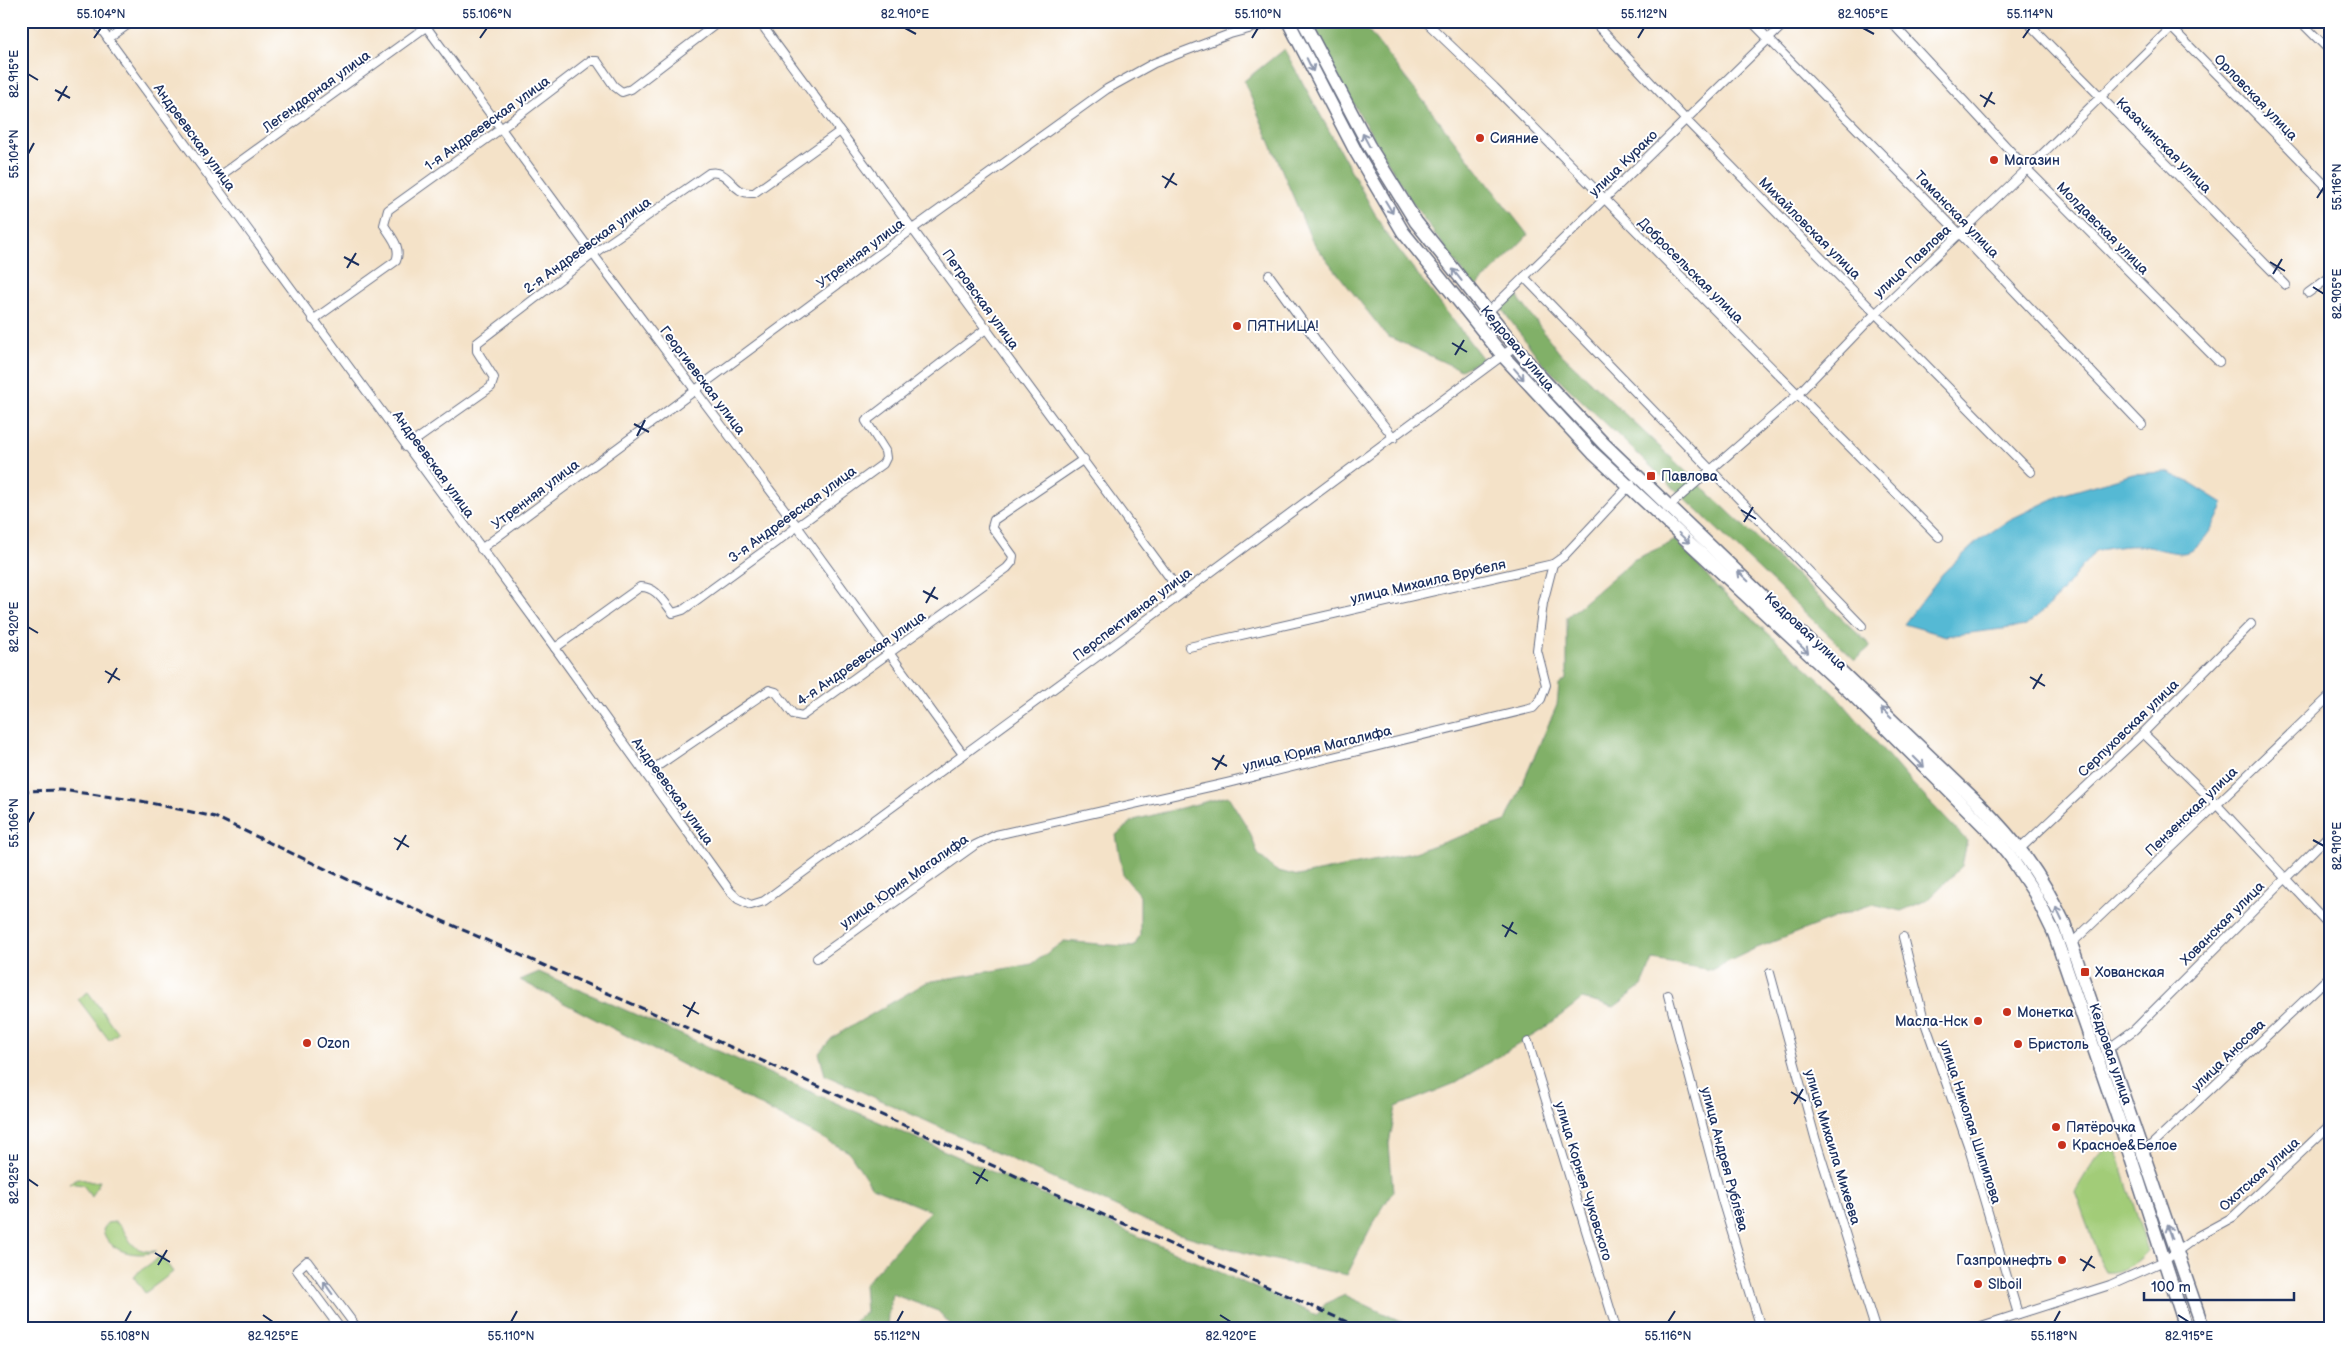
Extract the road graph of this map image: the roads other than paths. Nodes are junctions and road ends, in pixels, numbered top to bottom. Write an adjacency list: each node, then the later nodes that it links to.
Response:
1 (95, 21): 20 (street, Андреевская улица)
2 (133, 21): 20 (street)
3 (434, 21): 18 (street, Легендарная улица)
4 (720, 21): 25 (street, 1-я Андреевская улица)
5 (759, 21): 26 (street, Петровская улица)
6 (1278, 21): 31 (street, Утренняя улица)
7 (1288, 21): 42 (main road, Кедровая улица, one-way to 42)
8 (1303, 21): 39 (main road, Кедровая улица, one-way to 8)
9 (1425, 21): 30 (street, Добросельская улица)
10 (1593, 21): 24 (street, Михайловская улица)
11 (1751, 21): 21 (street, Таманская улица)
12 (1787, 21): 21 (street, улица Курако)
13 (1890, 21): 27 (street, Молдавская улица)
14 (2026, 21): 23 (street, Казачинская улица)
15 (2165, 21): 19 (street, Орловская улица)
16 (2178, 21): 19 (street, улица Павлова)
17 (2300, 21): 22 (street)
18 (424, 24): 25 (street, Георгиевская улица); 28 (street, Легендарная улица)
19 (2171, 28): 23 (street, улица Павлова); 29 (street, Орловская улица)
20 (108, 39): 28 (street, Андреевская улица)
21 (1769, 40): 24 (street, улица Курако); 32 (street, Таманская улица)
22 (2330, 52)
23 (2100, 98): 27 (street, улица Павлова); 37 (street, Казачинская улица)
24 (1686, 120): 30 (street, улица Курако); 40 (street, Михайловская улица)
25 (502, 128): 33 (street, Георгиевская улица); 41 (street, 1-я Андреевская улица)
26 (839, 132): 31 (street, Петровская улица); 33 (street, 2-я Андреевская улица)
27 (2027, 169): 32 (street, улица Павлова); 46 (street, Молдавская улица)
28 (212, 181): 41 (street, Андреевская улица)
29 (2330, 190)
30 (1603, 198): 35 (street, улица Курако); 48 (street, Добросельская улица)
31 (914, 228): 43 (street, Петровская улица); 47 (street, Утренняя улица)
32 (1959, 233): 40 (street, улица Павлова); 49 (street, Таманская улица)
33 (593, 254): 47 (street, Георгиевская улица); 51 (street, 2-я Андреевская улица)
34 (1269, 275): 50 (street)
35 (1524, 277): 39 (street, улица Курако); 53 (street)
36 (2330, 277): 38 (street)
37 (2286, 285)
38 (2308, 294)
39 (1487, 313): 42 (street, улица Курако); 44 (main road, Кедровая улица)
40 (1876, 313): 48 (street, улица Павлова); 54 (street, Михайловская улица)
41 (313, 320): 51 (street, Андреевская улица)
42 (1477, 323): 45 (main road, Кедровая улица)
43 (987, 328): 52 (street, Петровская улица); 59 (street, 3-я Андреевская улица)
44 (1514, 347): 45 (street, Перспективная улица); 55 (main road, Кедровая улица)
45 (1503, 356): 50 (street, Перспективная улица); 56 (main road, Кедровая улица, one-way to 56)
46 (2219, 362)
47 (695, 391): 59 (street, Георгиевская улица); 61 (street, Утренняя улица)
48 (1797, 395): 53 (street, улица Павлова); 60 (street, Добросельская улица)
49 (2142, 426)
50 (1394, 438): 63 (street, Перспективная улица)
51 (406, 447): 61 (street, Андреевская улица)
52 (1084, 459): 63 (street, Петровская улица); 68 (street, 4-я Андреевская улица)
53 (1712, 471): 57 (street, улица Павлова); 65 (street)
54 (2031, 472)
55 (1639, 478): 56 (street, улица Михаила Врубеля); 57 (main road, Кедровая улица)
56 (1629, 487): 58 (main road, Кедровая улица); 62 (street, улица Михаила Врубеля)
57 (1670, 506): 58 (street, улица Павлова); 75 (main road, Кедровая улица, one-way to 57)
58 (1659, 515): 90 (main road, Кедровая улица, one-way to 90)
59 (797, 526): 67 (street, 3-я Андреевская улица); 68 (street, Георгиевская улица)
60 (1939, 537)
61 (482, 549): 67 (street, Андреевская улица)
62 (1553, 564): 66 (street, улица Михаила Врубеля); 81 (street, улица Юрия Магалифа)
63 (1181, 593): 71 (street, Перспективная улица)
64 (2251, 624): 70 (street, Серпуховская улица)
65 (1862, 626)
66 (1189, 647)
67 (555, 648): 72 (street, Андреевская улица)
68 (891, 653): 71 (street, Георгиевская улица); 72 (street, 4-я Андреевская улица)
69 (2330, 696): 73 (street, Пензенская улица)
70 (2143, 733): 73 (street); 75 (street, Серпуховская улица)
71 (962, 753): 77 (street, Перспективная улица)
72 (646, 774): 77 (street, Андреевская улица)
73 (2216, 804): 76 (street); 80 (street, Пензенская улица)
74 (2330, 834): 76 (street, Хованская улица)
75 (2020, 848): 80 (main road, Кедровая улица, one-way to 75)
76 (2285, 876): 78 (street); 86 (street, Хованская улица)
77 (764, 900)
78 (2330, 926)
79 (1903, 937): 91 (street, улица Николая Шипилова)
80 (2071, 944): 86 (main road, Кедровая улица)
81 (817, 958)
82 (1770, 973): 96 (street, улица Михаила Михеева)
83 (2330, 976): 88 (street, улица Аносова)
84 (1668, 995): 95 (street, улица Андрея Рублёва)
85 (1528, 1042): 94 (street, улица Корнея Чуковского)
86 (2108, 1049): 88 (main road, Кедровая улица)
87 (2330, 1125): 89 (street, Охотская улица)
88 (2143, 1153): 89 (main road, Кедровая улица, one-way to 88)
89 (2177, 1252): 90 (street, Охотская улица); 99 (main road, Кедровая улица)
90 (2164, 1261): 91 (street, Охотская улица); 98 (main road, Кедровая улица)
91 (2018, 1314): 97 (street, Охотская улица)
92 (340, 1328): 93 (street, one-way to 92)
93 (357, 1328)
94 (1616, 1328)
95 (1761, 1328)
96 (1875, 1328)
97 (1975, 1328)
98 (2186, 1328)
99 (2203, 1328)

